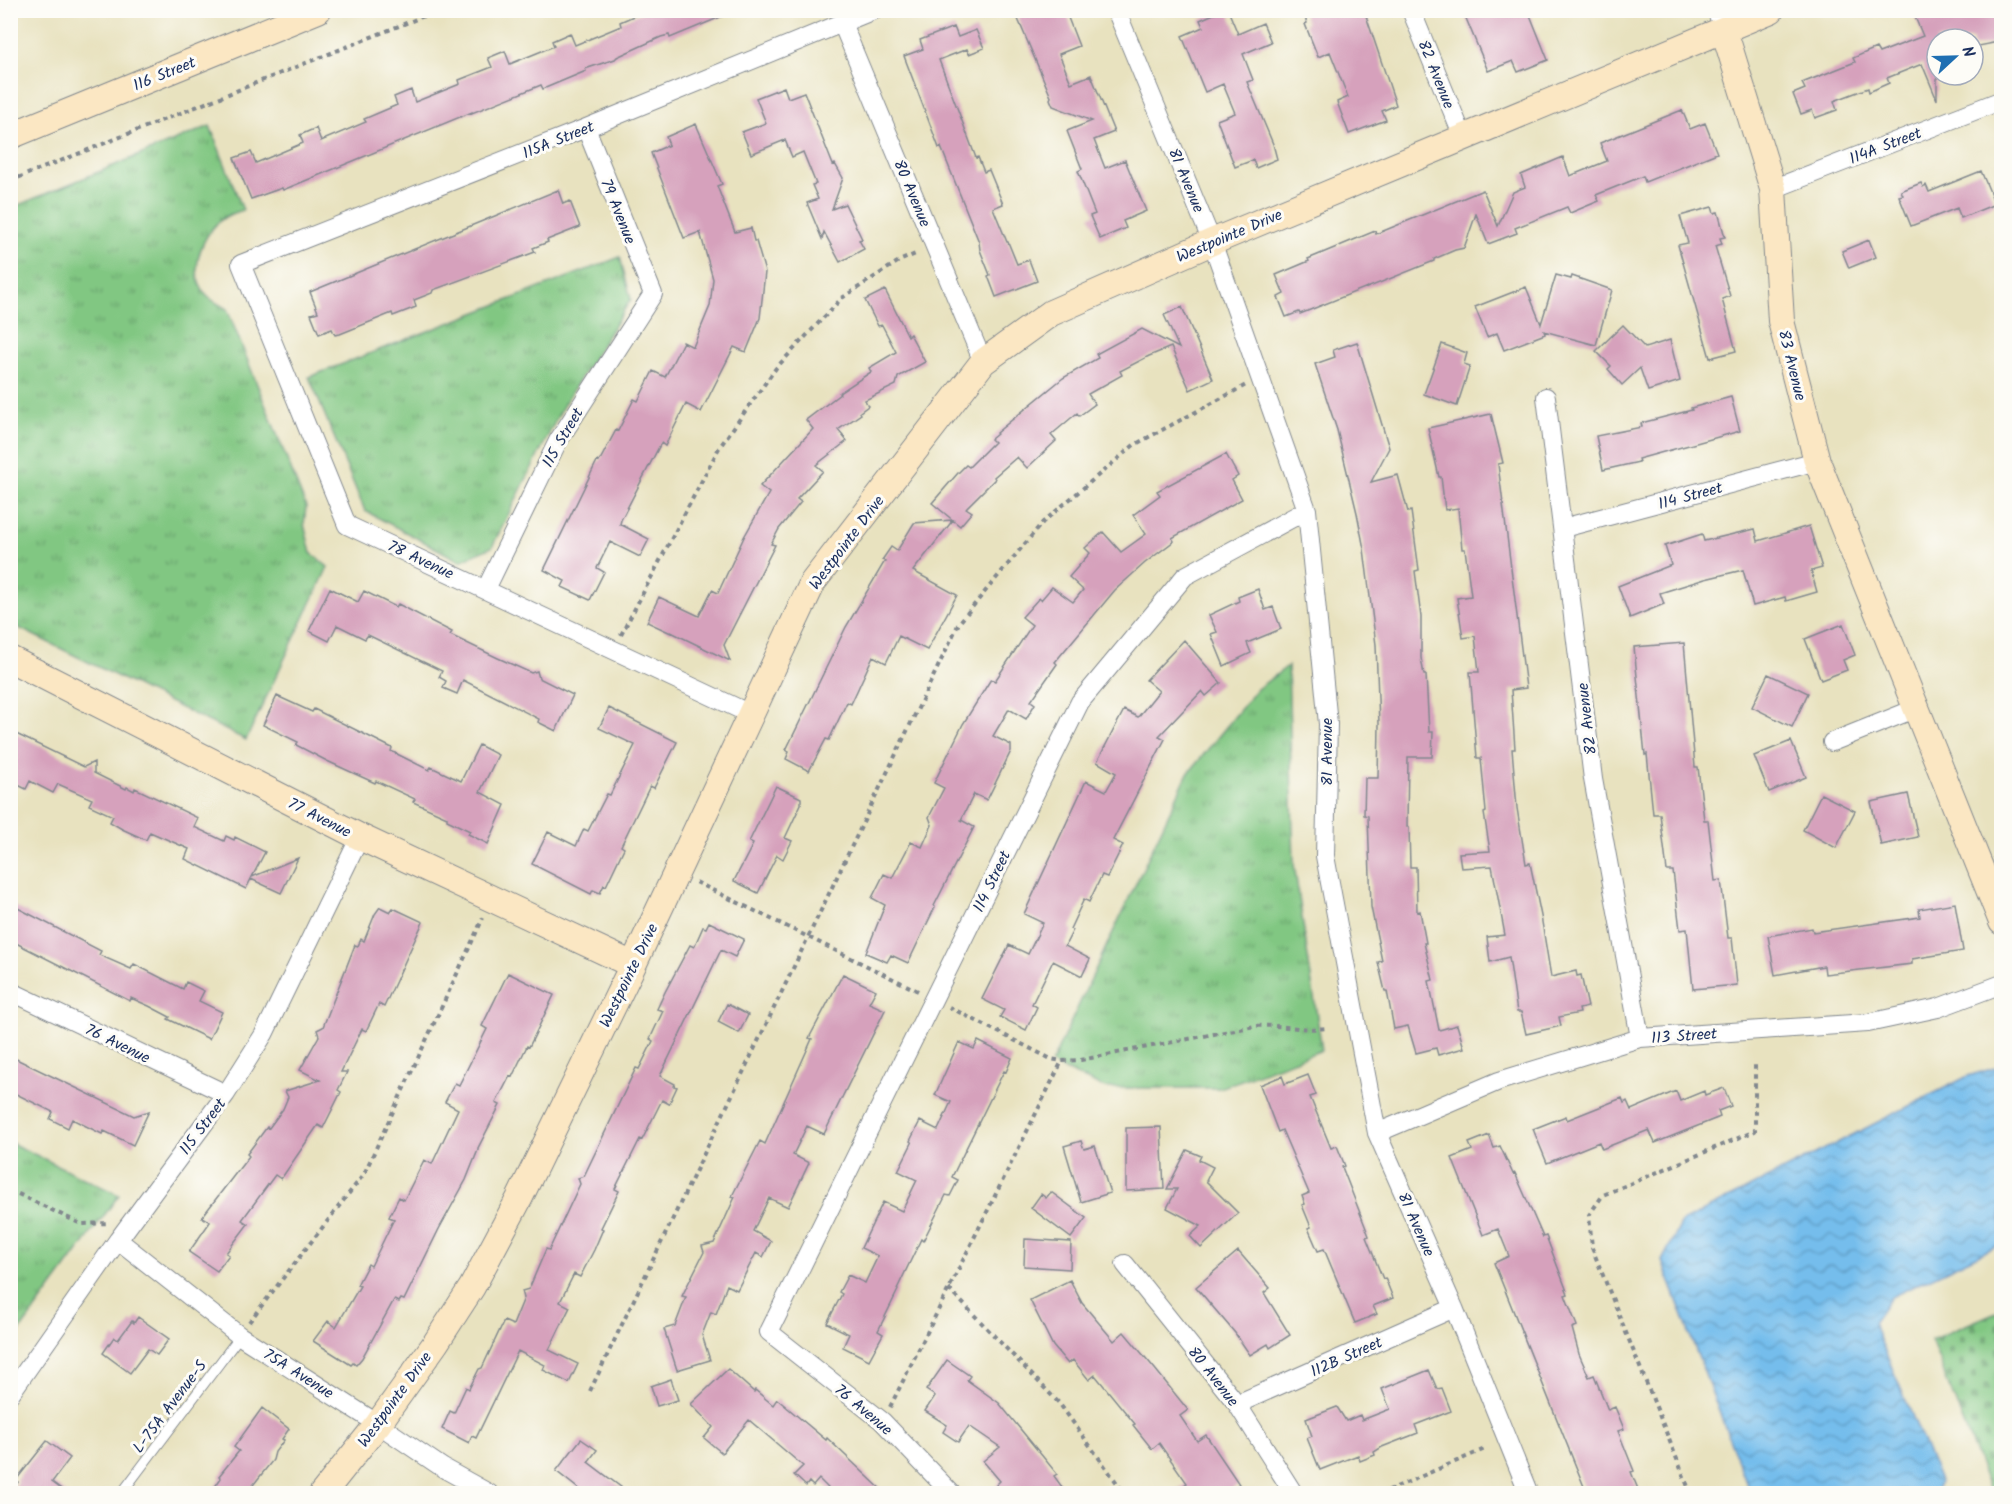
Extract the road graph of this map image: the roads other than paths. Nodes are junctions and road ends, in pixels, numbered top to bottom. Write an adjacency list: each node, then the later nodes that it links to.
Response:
1 (318, 10): 10 (street, 116 Street)
2 (874, 10): 7 (street, 115A Street)
3 (1116, 10): 13 (street, 81 Avenue)
4 (1411, 10): 11 (street, 82 Avenue)
5 (1771, 10): 6 (street, Westpointe Drive)
6 (1720, 20): 11 (street, Westpointe Drive); 12 (street, 83 Avenue)
7 (842, 23): 9 (street, 115A Street); 16 (street, 80 Avenue)
8 (1997, 102): 12 (street, 114A Street)
9 (586, 129): 14 (street, 115A Street); 15 (street, 79 Avenue)
10 (10, 136)
11 (1463, 137): 13 (street, Westpointe Drive)
12 (1773, 189): 18 (street, 83 Avenue)
13 (1212, 242): 16 (street, Westpointe Drive); 19 (street, 81 Avenue)
14 (241, 264): 21 (street, 78 Avenue)
15 (653, 294): 21 (street, 115 Street)
16 (984, 362): 24 (street, Westpointe Drive)
17 (1546, 397): 20 (street, 82 Avenue)
18 (1817, 461): 20 (street, 114 Street); 23 (street, 83 Avenue)
19 (1307, 510): 33 (street, 81 Avenue); 37 (street, 114 Street)
20 (1563, 528): 31 (street, 82 Avenue)
21 (486, 589): 24 (street, 78 Avenue)
22 (10, 659): 26 (street, 77 Avenue)
23 (1917, 708): 25 (street); 27 (street, 83 Avenue)
24 (750, 714): 28 (street, Westpointe Drive)
25 (1832, 742)
26 (360, 837): 28 (street, 77 Avenue); 32 (street, 115 Street)
27 (2001, 922)
28 (633, 964): 41 (street, Westpointe Drive)
29 (2001, 984): 31 (street, 113 Street)
30 (10, 991): 32 (street, 76 Avenue)
31 (1640, 1038): 33 (street, 113 Street)
32 (226, 1094): 34 (street, 115 Street)
33 (1377, 1133): 36 (street, 81 Avenue)
34 (118, 1240): 38 (street, 75A Avenue); 39 (street, 115 Street)
35 (1125, 1264): 40 (street, 80 Avenue)
36 (1454, 1308): 40 (street, 112B Street); 47 (street, 81 Avenue)
37 (769, 1332): 45 (street, 76 Avenue)
38 (240, 1336): 41 (street, 75A Avenue); 42 (lane, L-75A Avenue-S)
39 (10, 1394)
40 (1237, 1404): 46 (street, 80 Avenue)
41 (378, 1424): 43 (street, Westpointe Drive); 44 (street, 75A Avenue)
42 (122, 1494)
43 (322, 1494)
44 (490, 1494)
45 (952, 1494)
46 (1294, 1494)
47 (1529, 1494)

